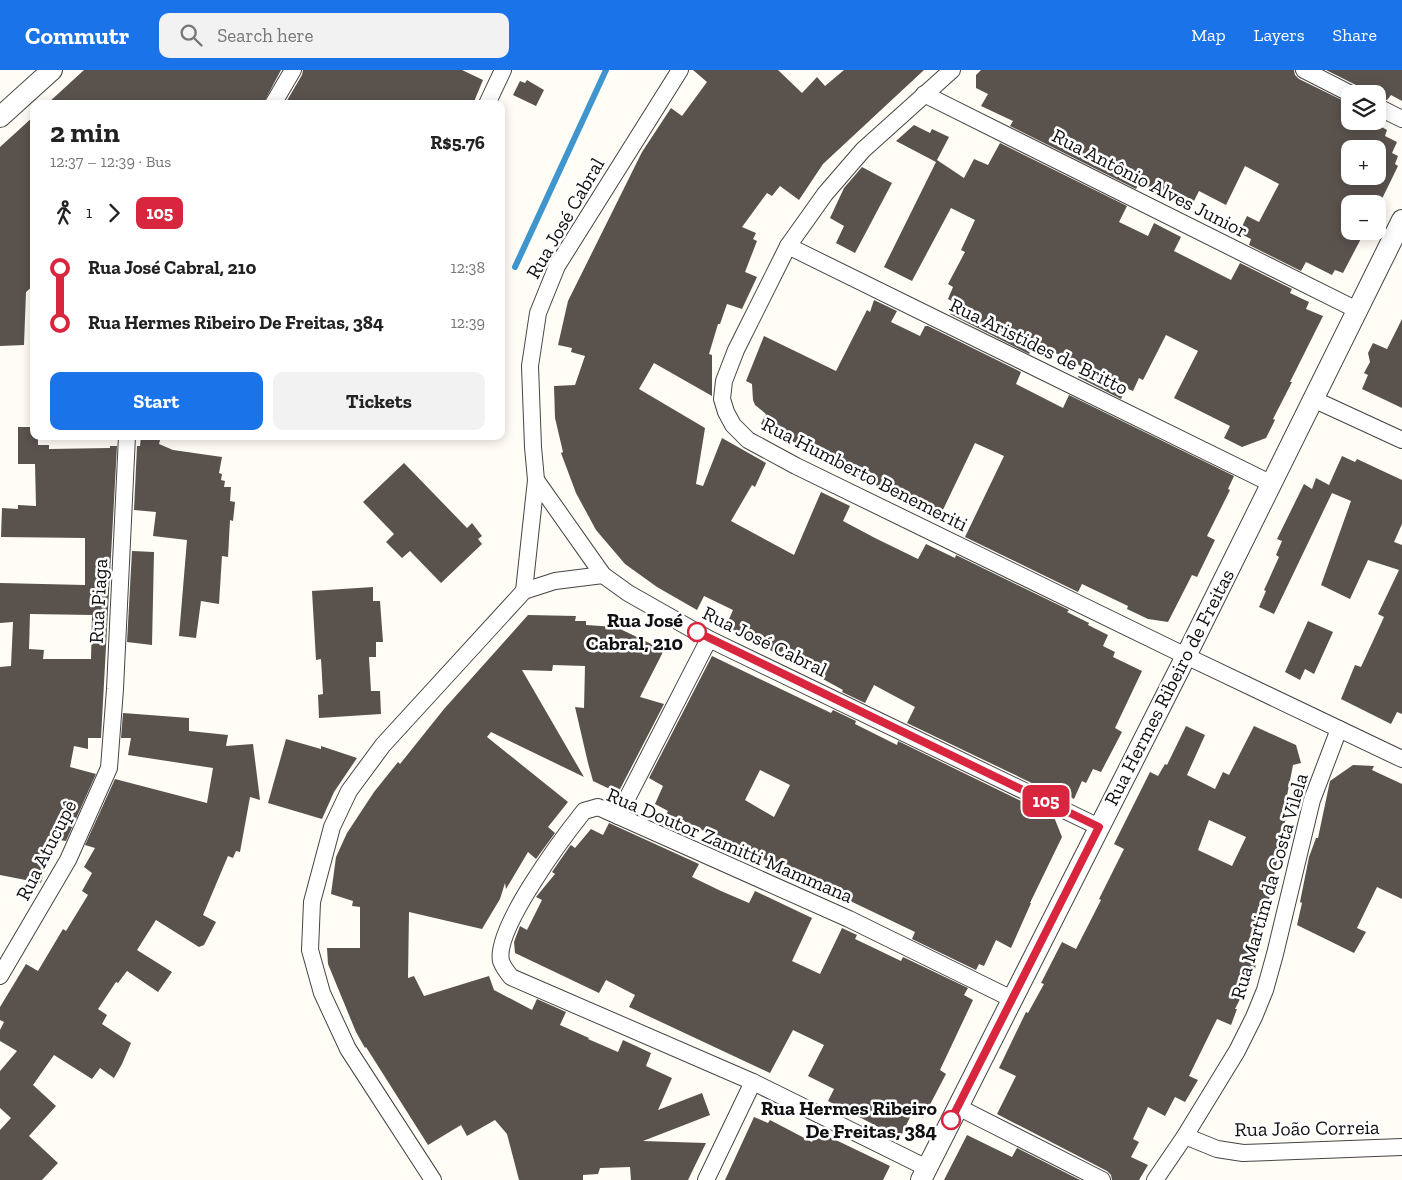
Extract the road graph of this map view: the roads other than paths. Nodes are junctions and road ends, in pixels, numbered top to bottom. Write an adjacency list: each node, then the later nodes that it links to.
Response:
1 (52, 70): 12 (street)
2 (293, 70): 9 (street)
3 (503, 70): 10 (street)
4 (680, 70): 20 (street, Rua José Cabral)
5 (952, 70): 8 (street, Rua Humberto Benemeriti)
6 (1304, 70): 7 (street)
7 (1341, 89)
8 (924, 94): 15 (street, Rua Humberto Benemeriti); 16 (street, Rua Antônio Alves Junior)
9 (275, 100)
10 (488, 100)
11 (1386, 111): 13 (street)
12 (0, 117)
13 (1402, 119)
14 (1402, 220): 16 (street, Rua Hermes Ribeiro de Freitas)
15 (788, 246): 21 (street, Rua Aristides de Britto); 25 (street, Rua Humberto Benemeriti)
16 (1357, 310): 17 (street, Rua Hermes Ribeiro de Freitas)
17 (1313, 399): 19 (street); 21 (street, Rua Hermes Ribeiro de Freitas)
18 (127, 440): 28 (street, Rua Piaga)
19 (1402, 440)
20 (536, 480): 22 (street, Rua José Cabral); 23 (street)
21 (1272, 484): 25 (street, Rua Hermes Ribeiro de Freitas)
22 (603, 575): 23 (street); 24 (street, Rua José Cabral)
23 (524, 591): 38 (street)
24 (709, 639): 29 (street); 30 (street, Rua José Cabral)
25 (1186, 656): 26 (street, Rua Humberto Benemeriti); 30 (street, Rua Hermes Ribeiro de Freitas)
26 (1339, 729): 27 (street, Rua Humberto Benemeriti); 35 (street, Rua Martim da Costa Vilela)
27 (1402, 759)
28 (109, 768): 31 (street, Rua Atucupê)
29 (618, 816): 32 (street, Rua Doutor Zamitti Mammana); 33 (street, Rua Doutor Zamitti Mammana)
30 (1099, 827): 32 (street, Rua Hermes Ribeiro de Freitas)
31 (0, 976)
32 (1012, 998): 34 (street, Rua Hermes Ribeiro de Freitas)
33 (753, 1082): 37 (street, Rua Doutor Zamitti Mammana); 39 (street)
34 (958, 1107): 37 (street, Rua Hermes Ribeiro de Freitas); 40 (street)
35 (1185, 1136): 36 (street, Rua João Correia); 41 (street, Rua Martim da Costa Vilela)
36 (1402, 1146)
37 (924, 1174)
38 (433, 1180)
39 (706, 1180)
40 (1102, 1180)
41 (1155, 1180)

